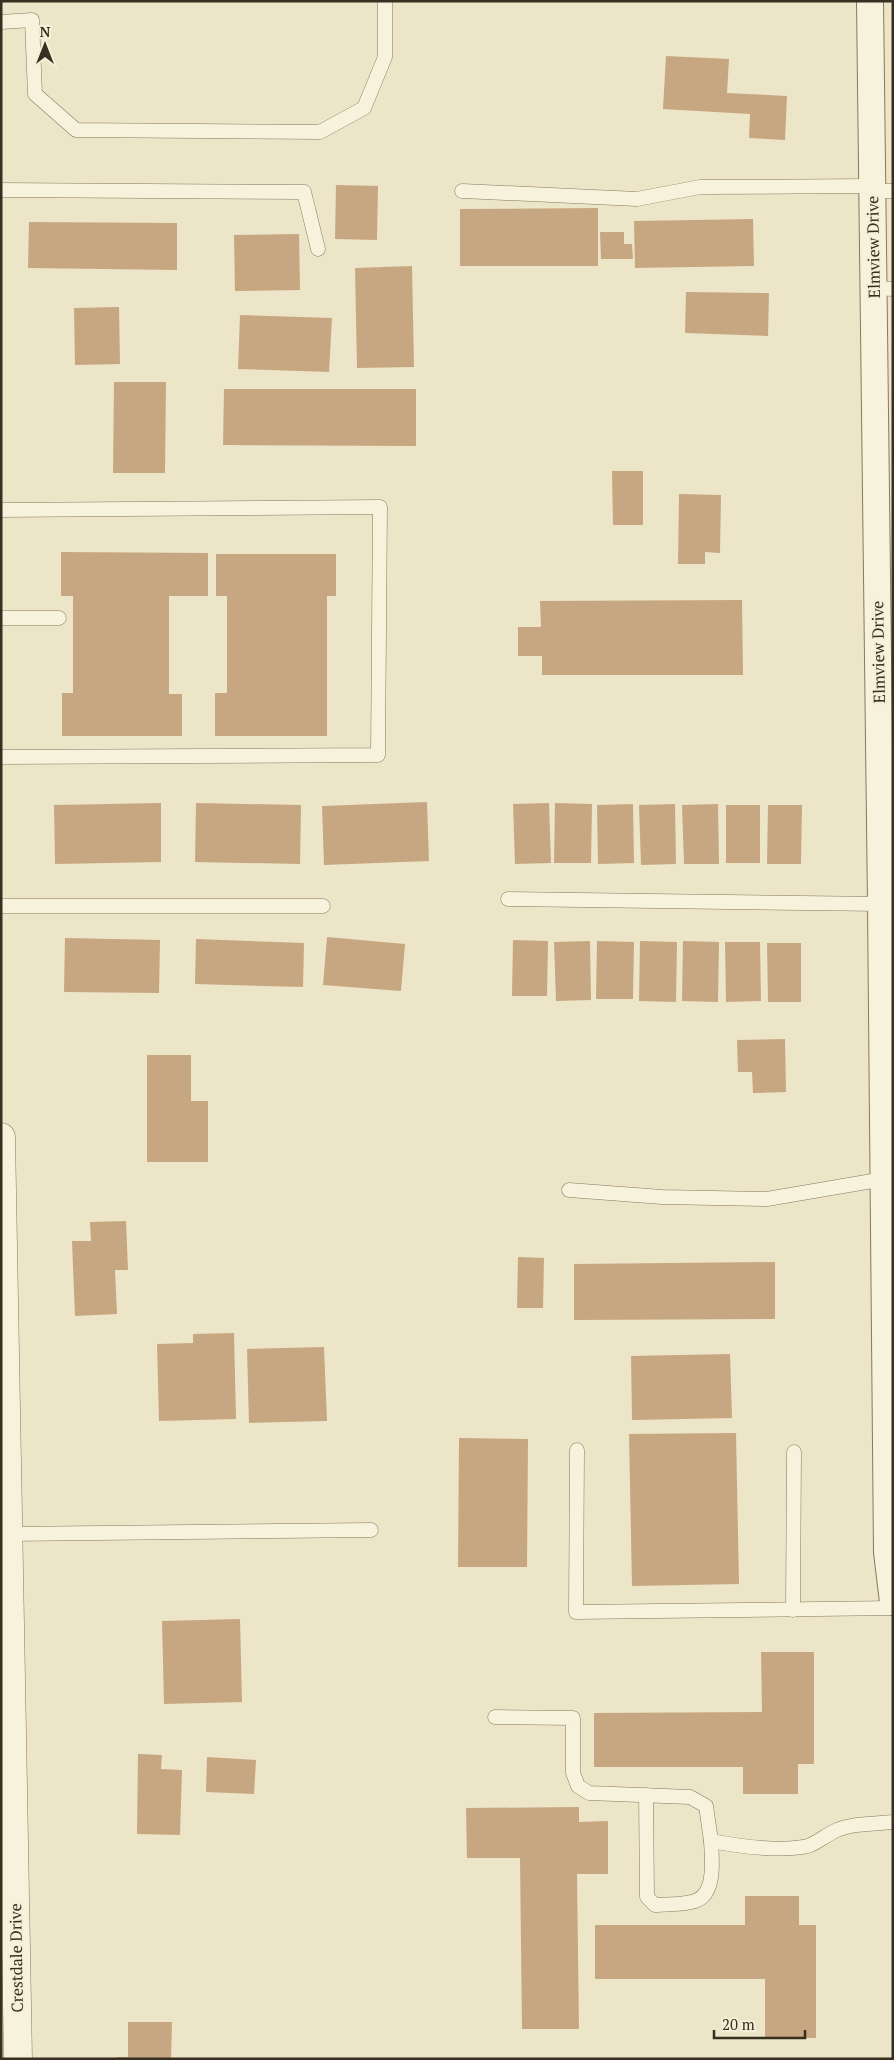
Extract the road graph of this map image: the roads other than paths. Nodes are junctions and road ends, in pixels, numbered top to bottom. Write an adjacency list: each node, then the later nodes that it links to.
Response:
1 (385, 1): 3 (lane)
2 (870, 1): 4 (street, Elmview Drive)
3 (1, 22)
4 (879, 189): 6 (lane); 8 (street, Elmview Drive)
5 (1, 190): 7 (lane)
6 (462, 191)
7 (318, 249)
8 (883, 288): 12 (street, Elmview Drive)
9 (1, 510): 14 (lane)
10 (1, 618): 11 (lane)
11 (59, 618)
12 (885, 651): 13 (street, Elmview Drive)
13 (886, 755): 15 (street, Elmview Drive)
14 (1, 757)
15 (887, 868): 17 (street, Elmview Drive)
16 (508, 900): 17 (lane)
17 (881, 904): 21 (street, Elmview Drive)
18 (1, 906): 19 (lane)
19 (323, 906)
20 (1, 1137): 26 (street, Crestdale Drive)
21 (884, 1179): 22 (lane); 27 (street, Elmview Drive)
22 (568, 1190)
23 (576, 1450): 29 (lane)
24 (794, 1452): 29 (lane)
25 (370, 1530): 26 (lane)
26 (8, 1534): 34 (street, Crestdale Drive)
27 (893, 1602)
28 (893, 1608): 29 (lane)
29 (793, 1610)
30 (495, 1717): 31 (lane)
31 (646, 1795): 33 (lane); 33 (lane)
32 (893, 1822): 33 (lane)
33 (711, 1841)
34 (18, 2059)

